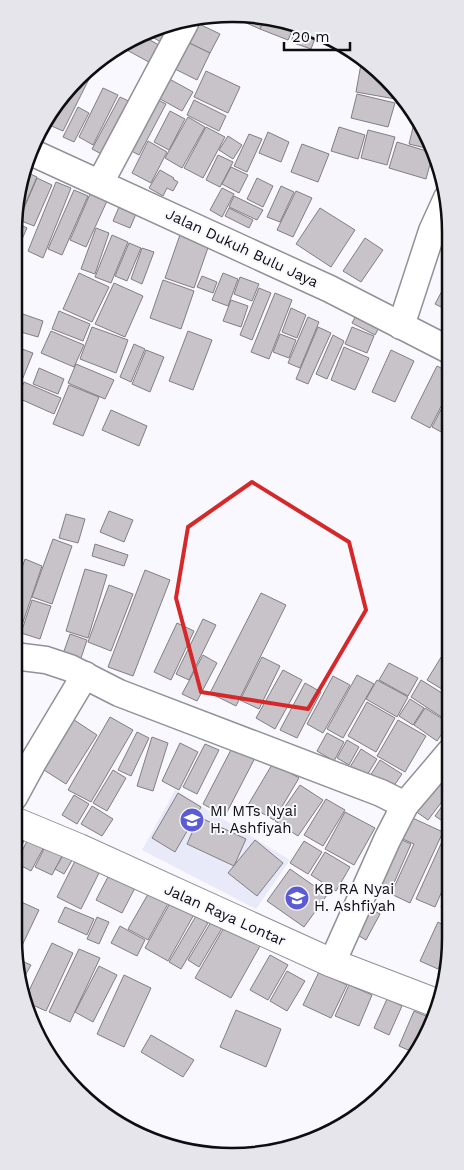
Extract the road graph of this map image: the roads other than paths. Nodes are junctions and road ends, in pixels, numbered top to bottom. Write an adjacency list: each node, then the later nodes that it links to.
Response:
1 (182, 29): 3 (street)
2 (37, 155): 3 (street, Jalan Dukuh Bulu Jaya)
3 (100, 183): 5 (street, Jalan Dukuh Bulu Jaya)
4 (441, 212): 5 (street)
5 (401, 326): 6 (street, Jalan Dukuh Bulu Jaya)
6 (442, 346)
7 (22, 657): 8 (street)
8 (85, 675): 10 (street); 11 (street)
9 (442, 761): 11 (street)
10 (22, 782)
11 (405, 805): 13 (street)
12 (22, 824): 13 (street, Jalan Raya Lontar)
13 (332, 964): 14 (street, Jalan Raya Lontar)
14 (431, 1001)

